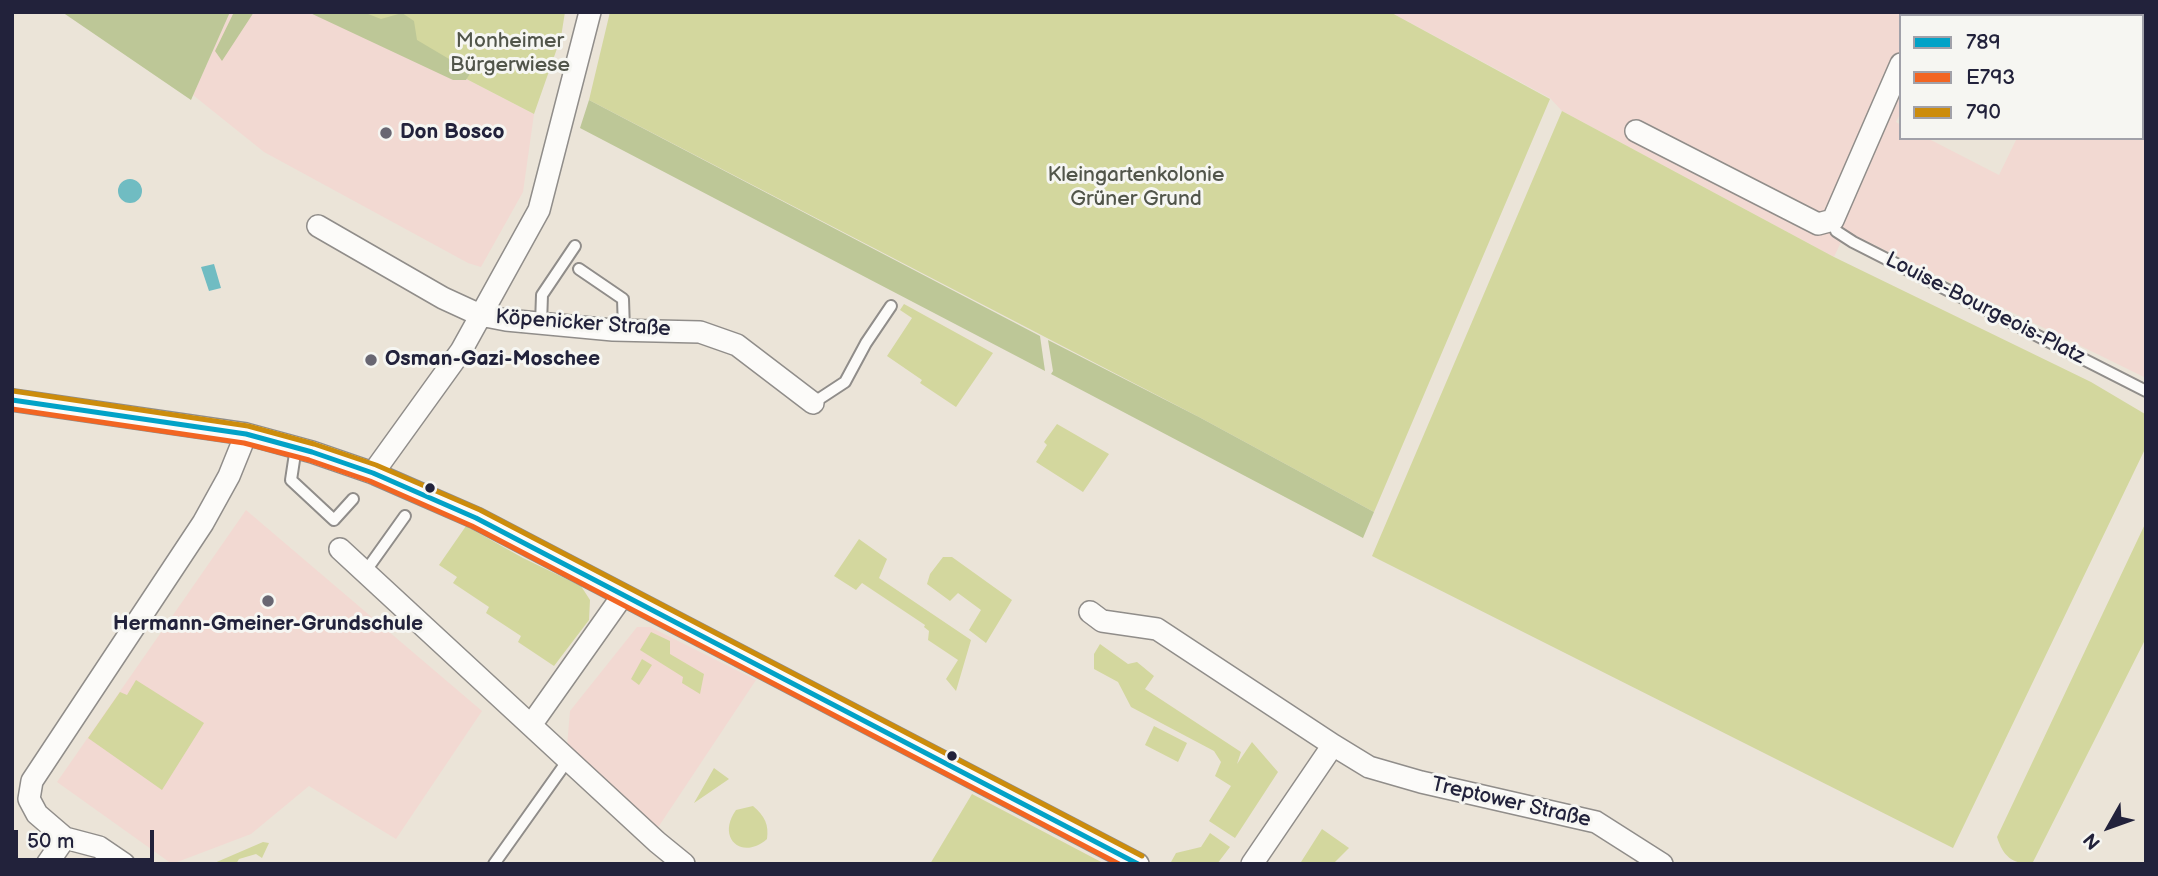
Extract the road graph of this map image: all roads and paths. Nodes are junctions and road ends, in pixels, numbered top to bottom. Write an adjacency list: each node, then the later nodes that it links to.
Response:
1 (590, 12): 9 (street)
2 (1899, 69): 4 (street)
3 (1636, 131): 4 (street)
4 (1833, 220): 12 (lane, Louise-Bourgeois-Platz)
5 (318, 226): 9 (street)
6 (575, 246): 10 (lane)
7 (579, 269): 11 (lane)
8 (891, 306): 14 (lane)
9 (480, 315): 10 (street, Köpenicker Straße); 17 (street, Köpenicker Straße)
10 (541, 324): 11 (street, Köpenicker Straße)
11 (624, 330): 14 (street, Köpenicker Straße)
12 (2146, 391)
13 (12, 400): 15 (street)
14 (813, 403)
15 (246, 434): 16 (street); 27 (street)
16 (296, 447): 17 (street); 18 (lane)
17 (373, 472): 22 (street)
18 (354, 499)
19 (405, 516): 21 (lane)
20 (340, 549): 21 (street)
21 (365, 572): 24 (street)
22 (623, 595): 24 (street); 32 (street)
23 (1090, 612): 25 (street, Treptower Straße)
24 (531, 725): 26 (street)
25 (1333, 745): 33 (street); 34 (street, Treptower Straße)
26 (568, 760): 30 (lane); 31 (street)
27 (65, 838): 28 (street); 29 (street)
28 (47, 864)
29 (124, 864)
30 (494, 864)
31 (684, 864)
32 (1138, 864)
33 (1252, 864)
34 (1662, 864)

